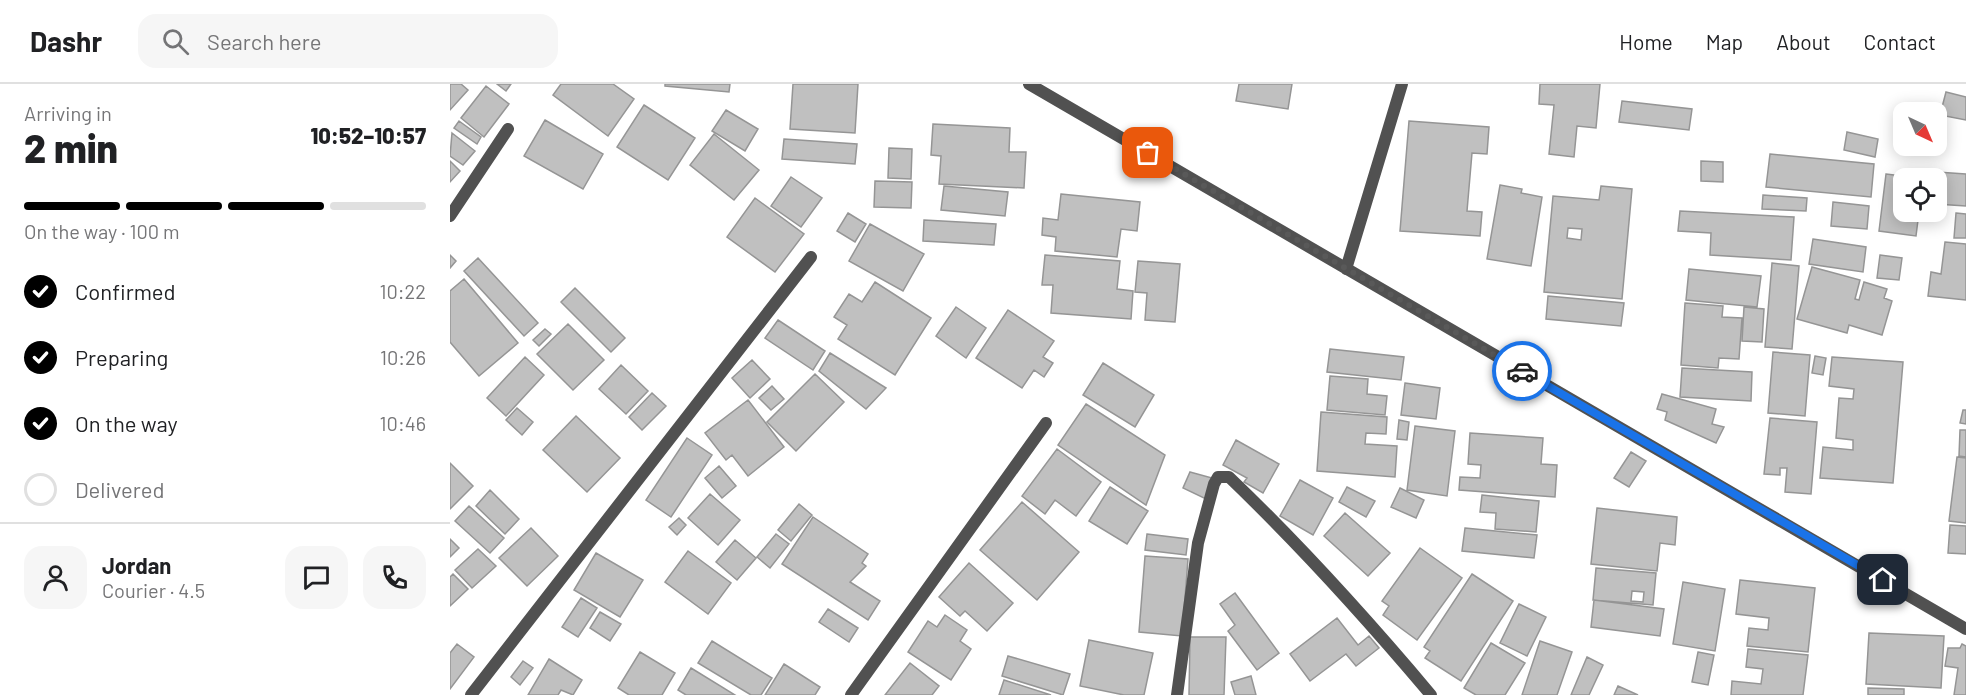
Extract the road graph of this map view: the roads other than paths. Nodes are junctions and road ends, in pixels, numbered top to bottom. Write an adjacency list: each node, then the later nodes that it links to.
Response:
1 (1029, 84): 6 (street)
2 (1402, 84): 6 (street)
3 (508, 129): 4 (street)
4 (450, 216)
5 (811, 257): 9 (street)
6 (1346, 268): 8 (street)
7 (1046, 423): 10 (street)
8 (1966, 628)
9 (471, 695)
10 (851, 695)
11 (1177, 695): 12 (street)
12 (1431, 695)

